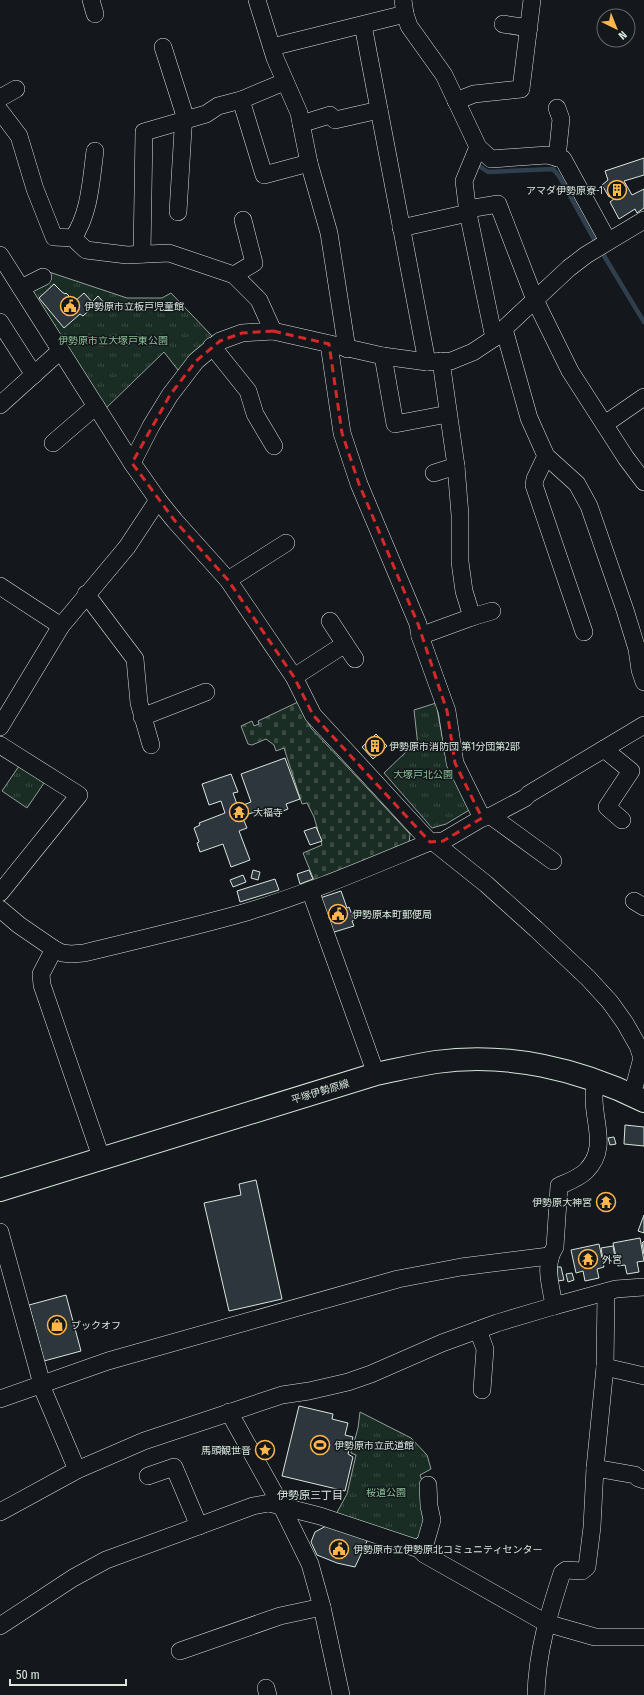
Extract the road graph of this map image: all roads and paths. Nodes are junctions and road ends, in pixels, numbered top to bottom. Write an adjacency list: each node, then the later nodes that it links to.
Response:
1 (257, 0): 7 (street)
2 (532, 0): 6 (street)
3 (404, 7): 5 (street); 13 (street)
4 (503, 24): 6 (street)
5 (363, 25): 7 (street); 15 (street)
6 (528, 28): 13 (street)
7 (272, 47): 9 (street)
8 (169, 54): 17 (street)
9 (284, 82): 12 (street); 18 (street)
10 (16, 89): 11 (street)
11 (0, 98)
12 (241, 100): 17 (street); 22 (street)
13 (456, 101): 19 (street)
14 (558, 108): 21 (street)
15 (380, 110): 18 (street); 27 (street)
16 (0, 111): 28 (street)
17 (183, 120): 23 (street); 30 (street)
18 (301, 124): 22 (street)
19 (478, 147): 21 (street); 24 (street)
20 (95, 151): 28 (street)
21 (557, 158): 29 (street)
22 (309, 163): 41 (street)
23 (174, 201)
24 (468, 211): 27 (street); 35 (street); 38 (street)
25 (244, 220): 32 (street)
26 (644, 220): 29 (street)
27 (401, 228): 44 (street)
28 (74, 238): 30 (street)
29 (608, 241): 35 (street)
30 (142, 254): 32 (street)
31 (0, 255): 34 (street)
32 (234, 275): 37 (street)
33 (43, 277): 34 (street)
34 (21, 288): 42 (street)
35 (535, 300): 38 (street); 50 (street)
36 (0, 322): 45 (street)
37 (273, 331): 39 (street); 40 (street)
38 (499, 334): 44 (street); 53 (street)
39 (328, 344): 41 (street); 68 (street)
40 (212, 346): 52 (street); 54 (street)
41 (347, 349): 43 (street)
42 (60, 351): 45 (street); 48 (street)
43 (383, 356): 44 (street); 49 (street)
44 (434, 362): 49 (street)
45 (34, 375): 47 (street)
46 (644, 397): 50 (street)
47 (0, 405)
48 (96, 406): 51 (street); 54 (street)
49 (448, 414): 55 (street)
50 (605, 424): 57 (street)
51 (53, 443)
52 (274, 446)
53 (546, 456): 67 (street); 72 (street)
54 (132, 463): 58 (street)
55 (456, 466): 56 (street); 64 (street)
56 (434, 473)
57 (644, 482)
58 (158, 500): 60 (street); 62 (street)
59 (286, 543): 60 (street)
60 (228, 580): 71 (street)
61 (0, 586): 66 (street)
62 (86, 594): 66 (street); 74 (street)
63 (492, 610): 64 (street)
64 (472, 618): 68 (street)
65 (330, 621): 69 (street)
66 (61, 626): 76 (street)
67 (584, 632)
68 (420, 636): 80 (street)
69 (345, 644): 70 (street); 71 (street)
70 (355, 659)
71 (294, 677): 82 (street)
72 (644, 682)
73 (206, 692): 74 (street)
74 (142, 717): 78 (street)
75 (644, 725): 79 (street)
76 (0, 727)
77 (0, 745): 85 (street)
78 (151, 745)
79 (604, 749): 80 (street); 81 (street)
80 (486, 817): 82 (street); 83 (street)
81 (622, 820)
82 (430, 842): 84 (street); 90 (street)
83 (553, 861)
84 (310, 890): 87 (street); 88 (street)
85 (0, 893)
86 (0, 909): 87 (street)
87 (54, 949): 91 (street)
88 (376, 1074): 89 (main road, 平塚伊勢原線); 91 (main road, 平塚伊勢原線)
89 (596, 1080): 90 (main road, 平塚伊勢原線); 94 (street)
90 (638, 1098)
91 (101, 1157): 92 (main road, 平塚伊勢原線)
92 (0, 1190)
93 (0, 1232): 101 (street)
94 (549, 1256): 97 (street); 101 (street)
95 (644, 1287): 96 (street)
96 (606, 1292): 97 (street); 99 (street)
97 (554, 1306): 98 (street)
98 (478, 1330): 102 (street); 104 (street)
99 (605, 1367): 100 (street); 105 (street)
100 (644, 1376)
101 (41, 1385): 103 (street); 106 (street)
102 (482, 1390)
103 (0, 1399)
104 (229, 1412): 106 (street); 110 (street)
105 (595, 1468): 108 (street); 115 (street)
106 (78, 1470): 111 (street)
107 (155, 1471): 112 (street)
108 (644, 1480)
109 (428, 1485): 113 (street)
110 (282, 1507): 112 (street); 113 (street); 114 (street)
111 (0, 1512)
112 (199, 1526): 116 (street)
113 (419, 1549): 115 (street)
114 (322, 1607): 118 (street); 119 (street)
115 (546, 1623): 117 (street); 120 (street)
116 (0, 1626)
117 (644, 1637)
118 (180, 1651)
119 (341, 1695)
120 (536, 1695)

